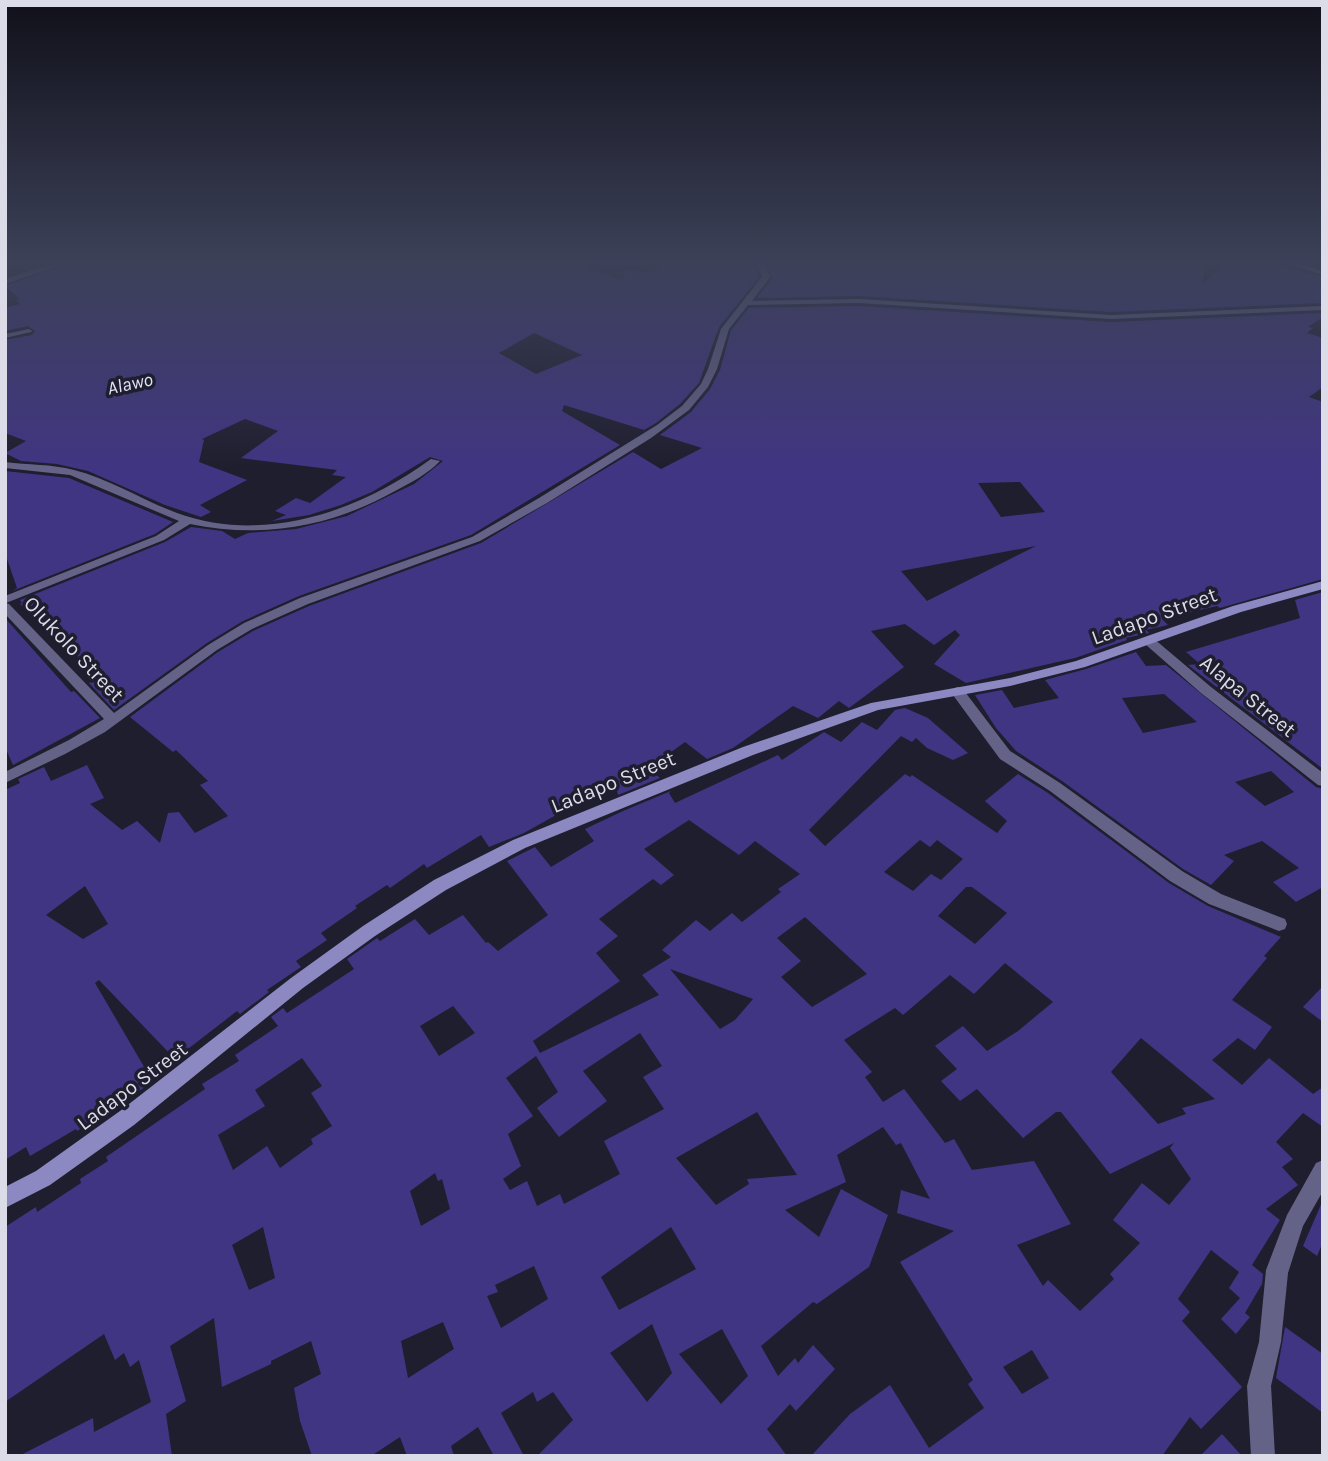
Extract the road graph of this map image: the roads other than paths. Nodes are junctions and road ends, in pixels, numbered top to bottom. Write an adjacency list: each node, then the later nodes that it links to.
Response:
1 (29, 331): 3 (lane)
2 (723, 331): 12 (street)
3 (5, 336)
4 (435, 461): 6 (street)
5 (5, 465): 6 (street)
6 (188, 520): 8 (street)
7 (1323, 585): 10 (main road, Ladapo Street)
8 (5, 600)
9 (5, 607): 12 (street, Olukolo Street)
10 (1149, 641): 11 (main road, Ladapo Street); 14 (street, Alapa Street)
11 (957, 691): 15 (street); 17 (main road, Ladapo Street)
12 (113, 720): 13 (street)
13 (5, 778)
14 (1323, 781)
15 (1279, 924)
16 (1323, 1170): 18 (street)
17 (5, 1198)
18 (1263, 1456)

